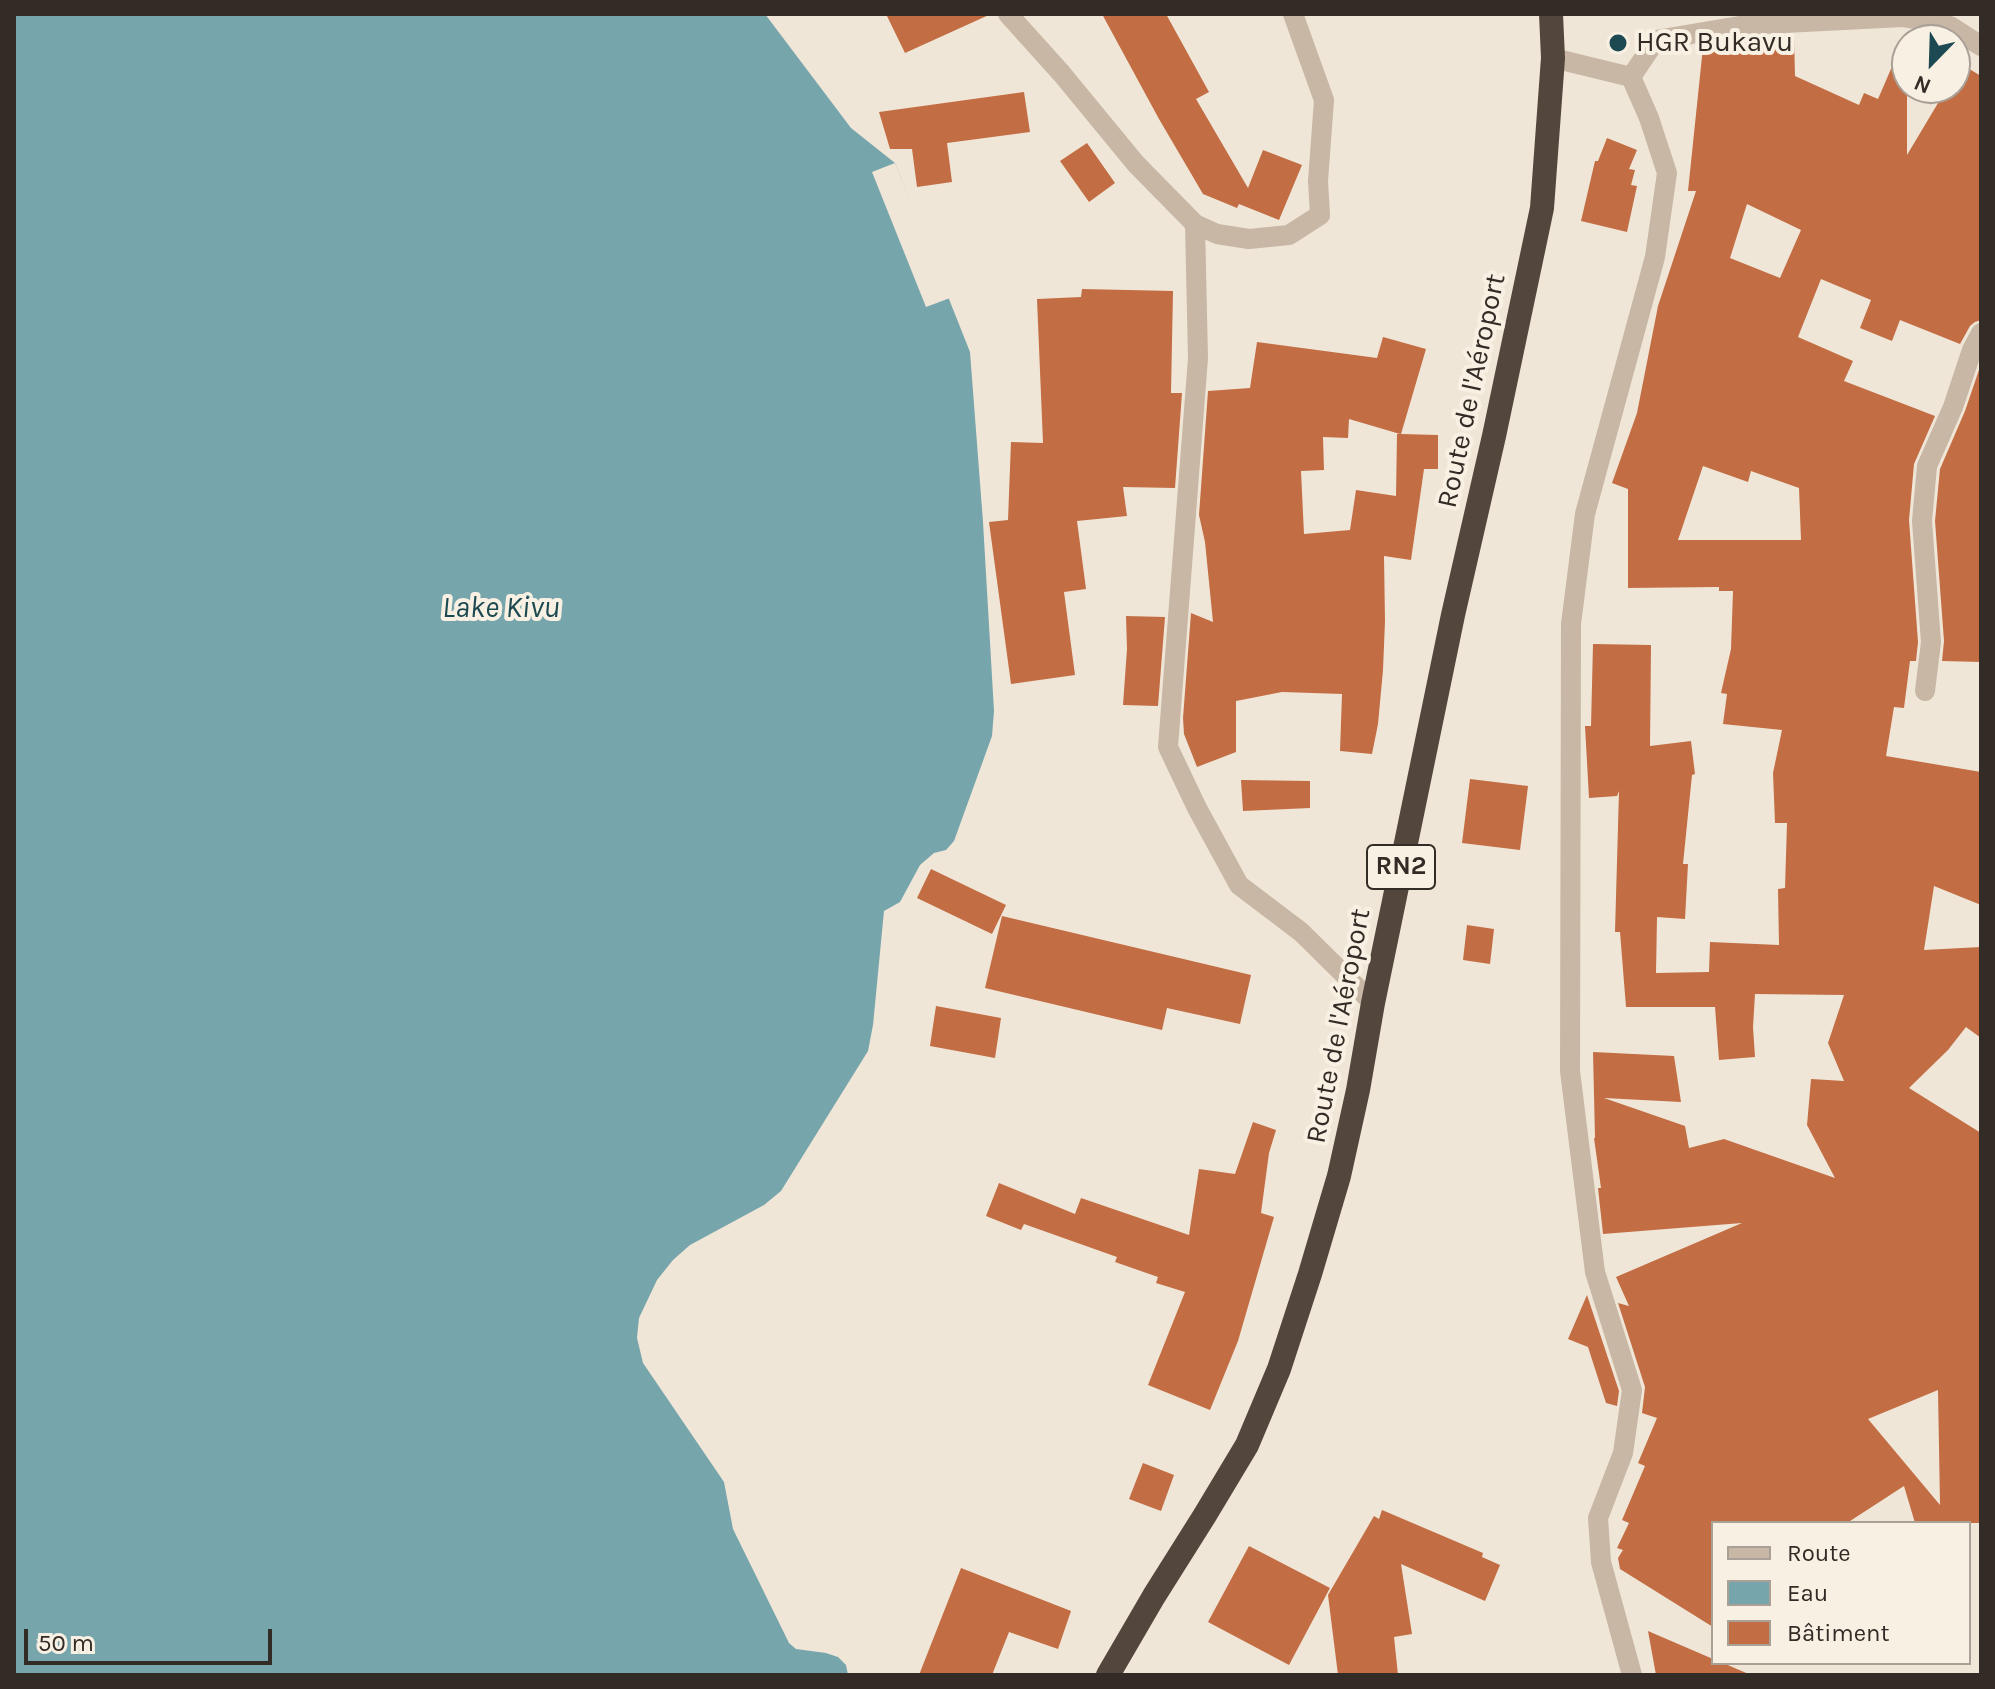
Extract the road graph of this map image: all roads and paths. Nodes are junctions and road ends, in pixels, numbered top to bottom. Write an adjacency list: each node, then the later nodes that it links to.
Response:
1 (1008, 14): 7 (street)
2 (1293, 14): 7 (street)
3 (1551, 14): 5 (highway, Route de l'Aéroport / RN2)
4 (1981, 46): 6 (street)
5 (1553, 58): 6 (street); 10 (highway, Route de l'Aéroport / RN2)
6 (1631, 77): 12 (street)
7 (1195, 224): 10 (street)
8 (1981, 333): 9 (street)
9 (1925, 691)
10 (1373, 1003): 11 (highway, Route de l'Aéroport / RN2)
11 (1108, 1675)
12 (1632, 1675)

